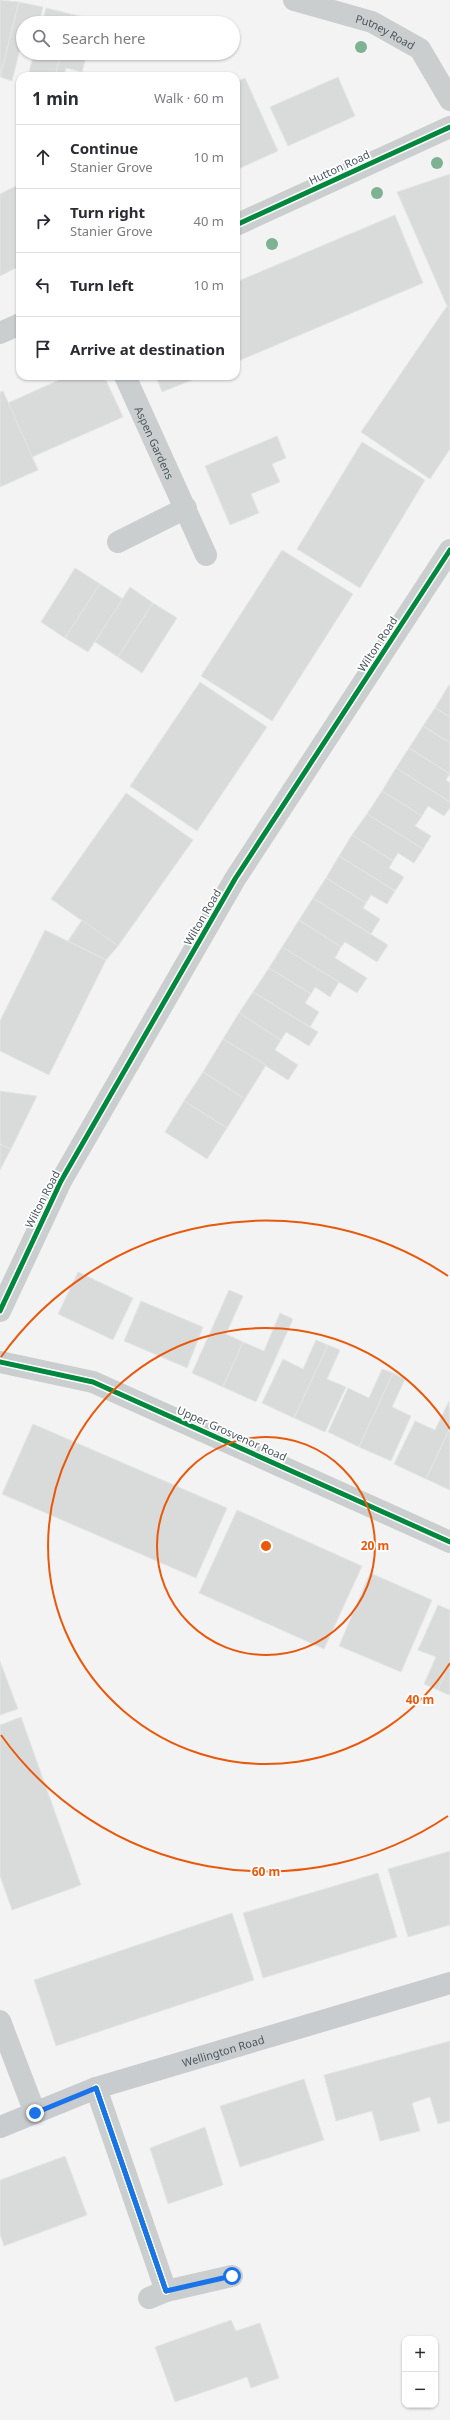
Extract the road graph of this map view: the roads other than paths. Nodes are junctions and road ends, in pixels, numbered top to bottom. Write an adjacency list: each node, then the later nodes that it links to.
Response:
1 (294, 0): 2 (street, Putney Road)
2 (450, 100)
3 (450, 127): 4 (street, Hutton Road)
4 (240, 223)
5 (16, 326): 6 (street)
6 (0, 333)
7 (127, 380): 8 (street, Aspen Gardens)
8 (186, 508): 9 (street); 11 (street, Aspen Gardens)
9 (118, 542)
10 (450, 550): 12 (street, Wilton Road)
11 (206, 555)
12 (0, 1311)
13 (0, 1362): 14 (street, Upper Grosvenor Road)
14 (450, 1542)
15 (450, 1984): 17 (main road, Wellington Road)
16 (0, 2021): 18 (street)
17 (96, 2088): 18 (main road, Wellington Road); 20 (street)
18 (35, 2113): 19 (main road, Wellington Road)
19 (0, 2128)
20 (232, 2276)

